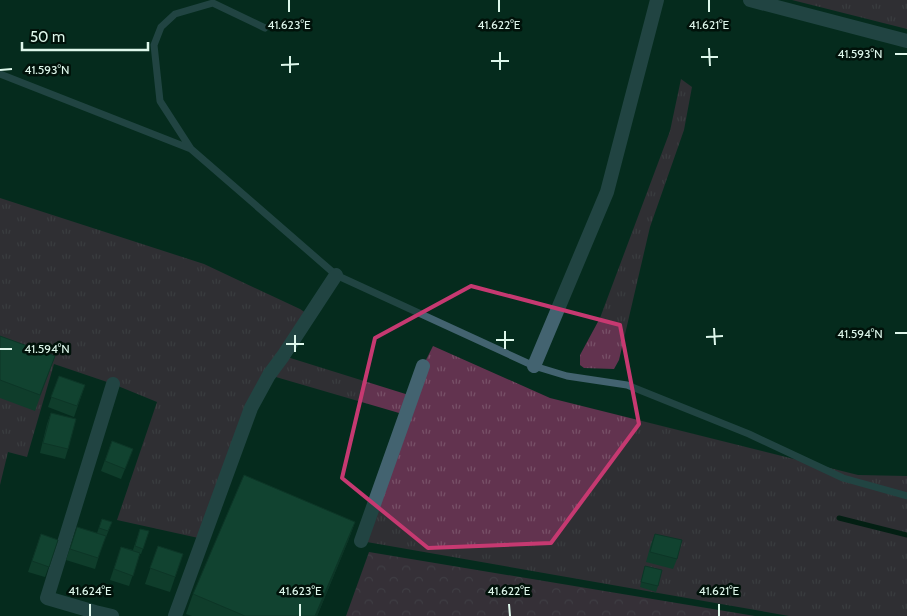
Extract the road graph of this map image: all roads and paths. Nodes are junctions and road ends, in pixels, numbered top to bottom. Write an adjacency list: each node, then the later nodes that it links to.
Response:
1 (657, 0): 9 (street)
2 (750, 0): 4 (street)
3 (266, 28): 6 (lane)
4 (907, 41)
5 (0, 74): 6 (lane)
6 (191, 149): 7 (lane)
7 (336, 275): 9 (lane); 15 (street)
8 (423, 366): 12 (street)
9 (534, 366): 11 (lane)
10 (113, 384): 13 (street)
11 (907, 496)
12 (362, 541)
13 (95, 614): 14 (street)
14 (112, 616)
15 (175, 616)

